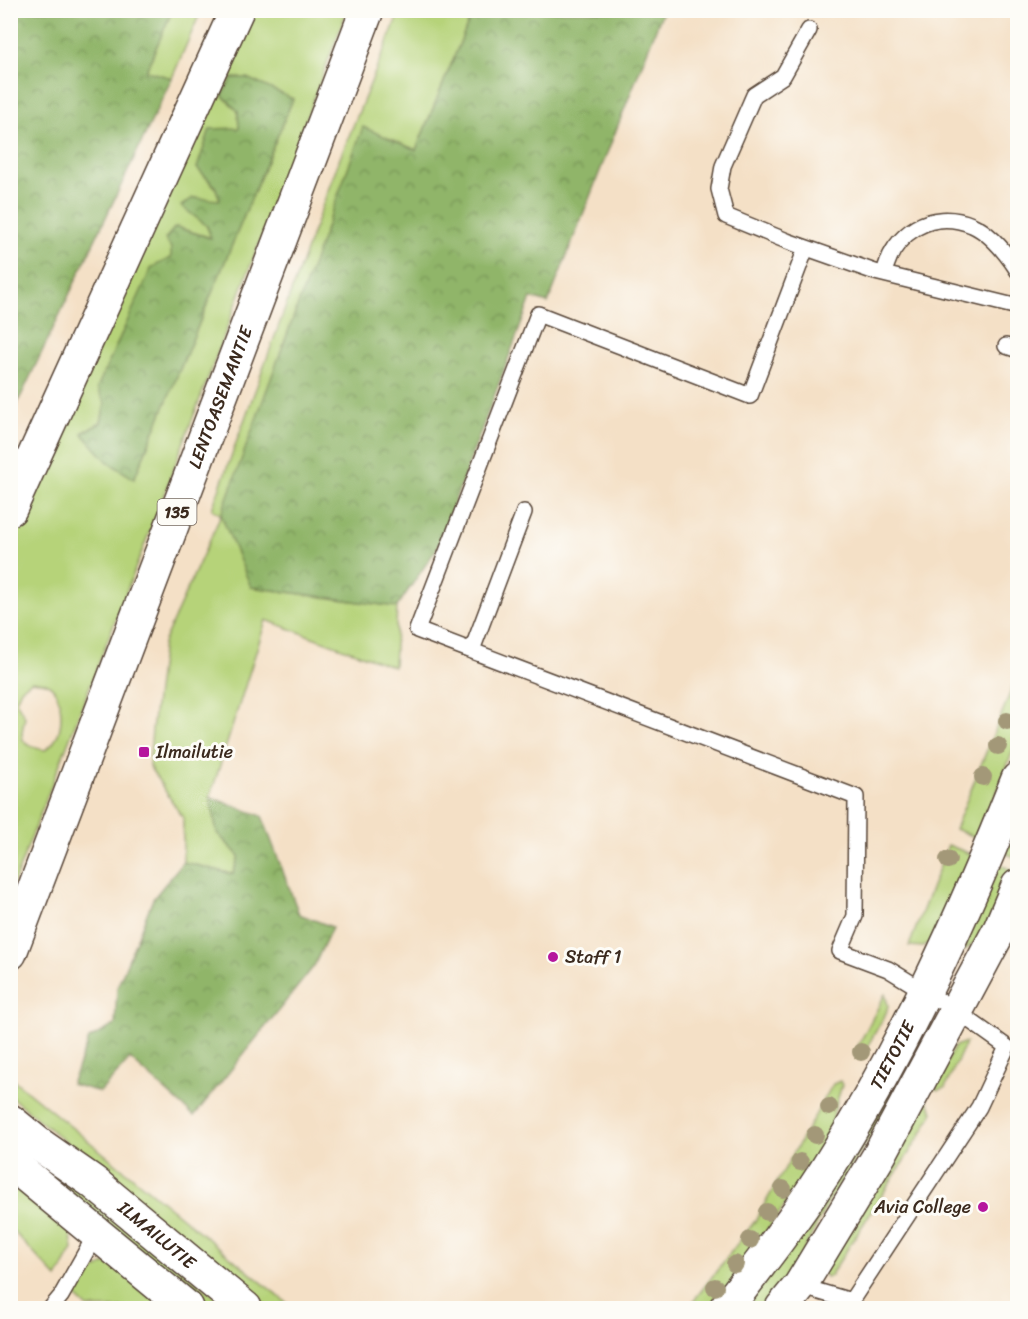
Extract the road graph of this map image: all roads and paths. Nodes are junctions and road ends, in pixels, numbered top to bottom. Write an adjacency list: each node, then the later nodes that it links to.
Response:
1 (237, 10): 10 (main road)
2 (367, 10): 5 (main road, LENTOASEMANTIE / 135)
3 (389, 10): 5 (main road)
4 (809, 30): 6 (lane)
5 (344, 71): 15 (main road, LENTOASEMANTIE / 135)
6 (806, 248): 8 (lane); 12 (lane)
7 (1017, 271): 8 (lane)
8 (884, 274): 9 (lane)
9 (1017, 307)
10 (10, 509)
11 (524, 512): 12 (lane)
12 (472, 650): 16 (lane)
13 (1017, 779): 16 (main road, TIETOTIE)
14 (1017, 886): 17 (main road, TIETOTIE)
15 (10, 953)
16 (925, 992): 17 (lane); 26 (main road, TIETOTIE)
17 (955, 1010): 21 (main road, TIETOTIE); 22 (lane)
18 (10, 1121): 25 (main road, ILMAILUTIE)
19 (10, 1162): 20 (main road, ILMAILUTIE)
20 (96, 1234): 23 (lane); 24 (main road, ILMAILUTIE)
21 (791, 1297): 22 (lane)
22 (853, 1305)
23 (51, 1308)
24 (187, 1308)
25 (245, 1308)
26 (726, 1308)

